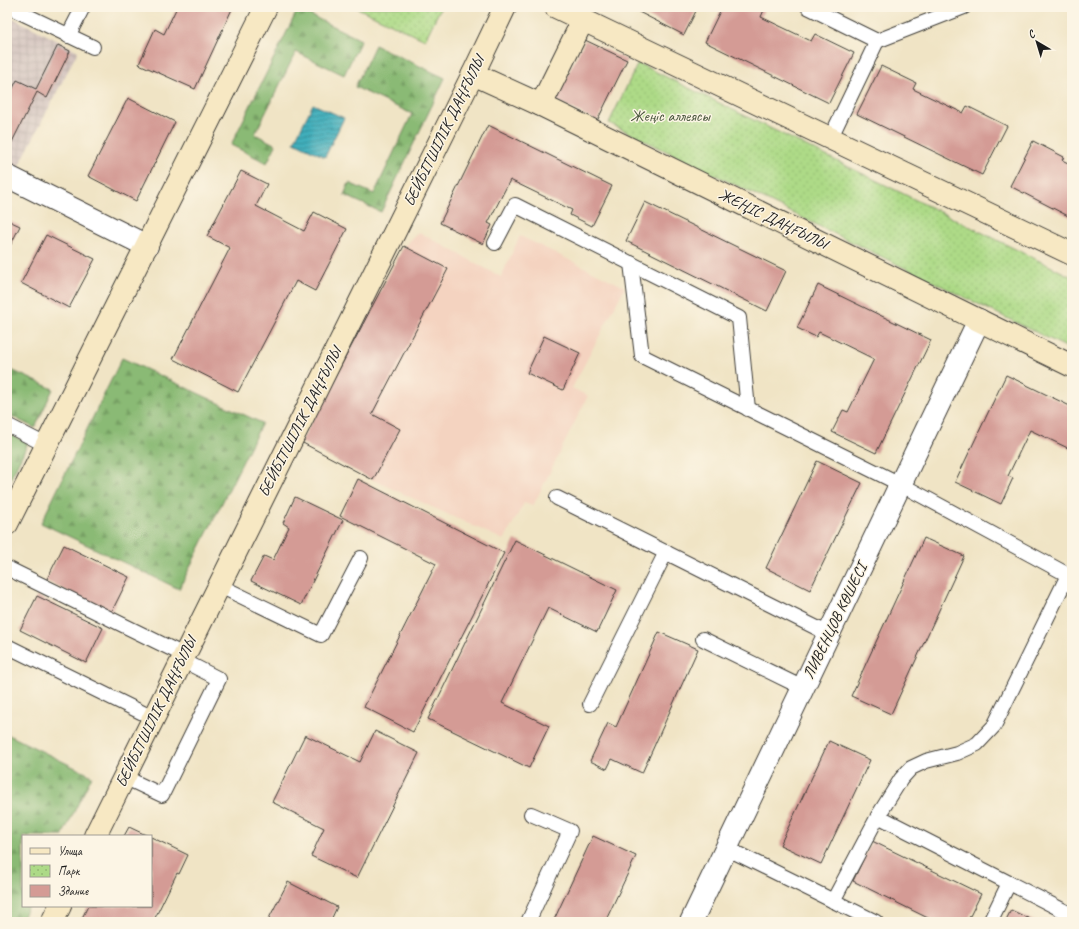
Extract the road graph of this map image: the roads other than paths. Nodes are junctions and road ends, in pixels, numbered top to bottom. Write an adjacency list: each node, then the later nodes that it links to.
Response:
1 (9, 7): 9 (lane)
2 (83, 7): 9 (lane)
3 (266, 7): 17 (main road)
4 (505, 7): 12 (main road, БЕЙБІТШІЛІК ДАҢҒЫЛЫ)
5 (556, 7): 8 (main road)
6 (808, 7): 10 (lane)
7 (964, 7): 10 (lane)
8 (583, 20): 13 (main road); 14 (main road)
9 (68, 36): 11 (lane)
10 (877, 41): 14 (lane)
11 (93, 48)
12 (473, 74): 13 (main road, ЖЕҢІС ДАҢҒЫЛЫ); 32 (main road, БЕЙБІТШІЛІК ДАҢҒЫЛЫ)
13 (541, 105): 20 (main road, ЖЕҢІС ДАҢҒЫЛЫ)
14 (830, 139): 18 (main road)
15 (7, 176): 17 (street)
16 (495, 243): 19 (lane)
17 (147, 246): 24 (main road)
18 (1072, 254)
19 (631, 263): 22 (lane); 22 (lane)
20 (978, 320): 21 (main road, ЖЕҢІС ДАҢҒЫЛЫ); 25 (street, ЛИВЕНЦОВ КӨШЕСІ)
21 (1072, 366)
22 (748, 409): 25 (lane)
23 (7, 425): 24 (lane)
24 (46, 445): 27 (main road)
25 (900, 484): 31 (lane); 33 (street, ЛИВЕНЦОВ КӨШЕСІ)
26 (557, 498): 28 (lane)
27 (7, 524)
28 (666, 552): 33 (lane); 38 (lane)
29 (361, 558): 32 (lane)
30 (7, 568): 36 (lane)
31 (1070, 576): 42 (lane)
32 (218, 585): 36 (main road, БЕЙБІТШІЛІК ДАҢҒЫЛЫ)
33 (829, 634): 37 (street, ЛИВЕНЦОВ КӨШЕСІ)
34 (704, 639): 37 (lane)
35 (7, 646): 39 (lane)
36 (183, 658): 39 (main road, БЕЙБІТШІЛІК ДАҢҒЫЛЫ); 40 (lane)
37 (803, 688): 44 (street, ЛИВЕНЦОВ КӨШЕСІ)
38 (590, 704)
39 (153, 718): 40 (main road, БЕЙБІТШІЛІК ДАҢҒЫЛЫ)
40 (124, 777): 43 (main road, БЕЙБІТШІЛІК ДАҢҒЫЛЫ)
41 (531, 814): 50 (lane)
42 (878, 816): 45 (lane); 46 (lane)
43 (95, 835)
44 (726, 848): 46 (lane); 51 (street, ЛИВЕНЦОВ КӨШЕСІ)
45 (1009, 883): 48 (lane); 53 (lane)
46 (833, 901): 52 (lane)
47 (60, 907): 49 (main road)
48 (1072, 915)
49 (52, 922)
50 (528, 922)
51 (691, 922)
52 (876, 922)
53 (990, 922)

